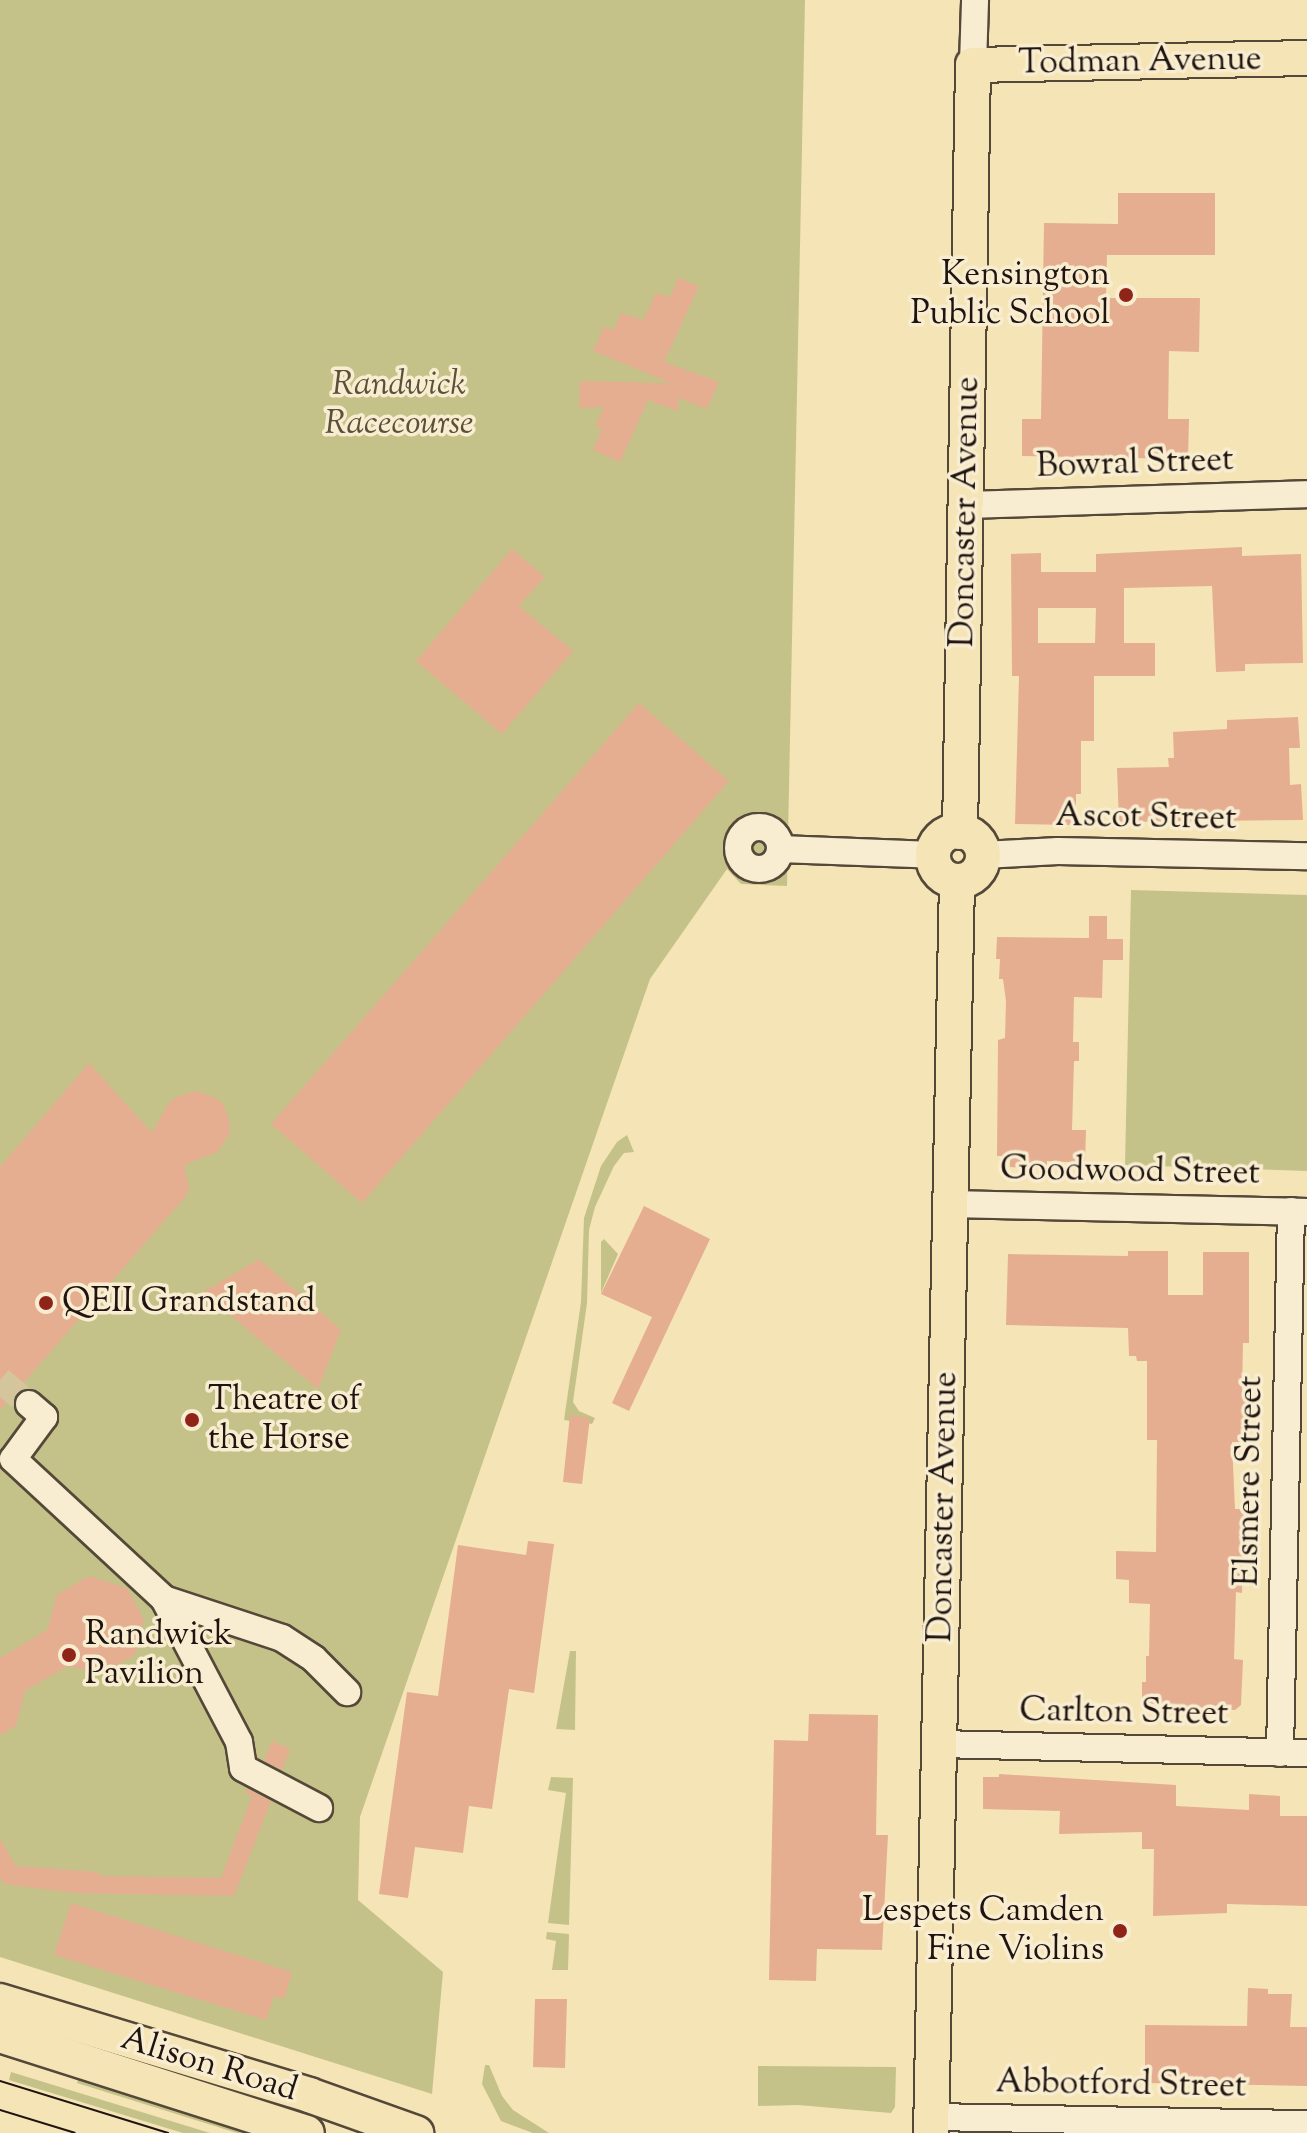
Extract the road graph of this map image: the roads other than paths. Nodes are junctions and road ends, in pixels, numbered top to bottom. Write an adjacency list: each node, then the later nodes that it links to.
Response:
1 (975, 0): 3 (street, Doncaster Avenue)
2 (1307, 58): 3 (main road, Todman Avenue)
3 (973, 65): 5 (main road, Doncaster Avenue)
4 (1307, 494): 5 (street, Bowral Street)
5 (965, 505): 6 (main road, Doncaster Avenue)
6 (972, 843): 8 (main road); 9 (street, Ascot Street); 10 (main road)
7 (780, 849): 8 (street)
8 (933, 855): 10 (main road)
9 (1307, 856)
10 (957, 881): 11 (main road, Doncaster Avenue)
11 (951, 1204): 12 (street, Goodwood Street); 16 (main road, Doncaster Avenue)
12 (1299, 1212): 17 (street, Elsmere Street)
13 (29, 1404): 14 (street)
14 (164, 1599): 15 (street); 19 (street)
15 (347, 1692)
16 (939, 1744): 17 (street, Carlton Street); 23 (main road, Doncaster Avenue)
17 (1280, 1753): 18 (street, Carlton Street)
18 (1307, 1753)
19 (319, 1808)
20 (0, 2001): 25 (main road, Alison Road)
21 (0, 2035): 24 (main road, Alison Road)
22 (1307, 2124): 23 (street, Abbotford Street)
23 (932, 2125)
24 (307, 2133)
25 (416, 2133)

